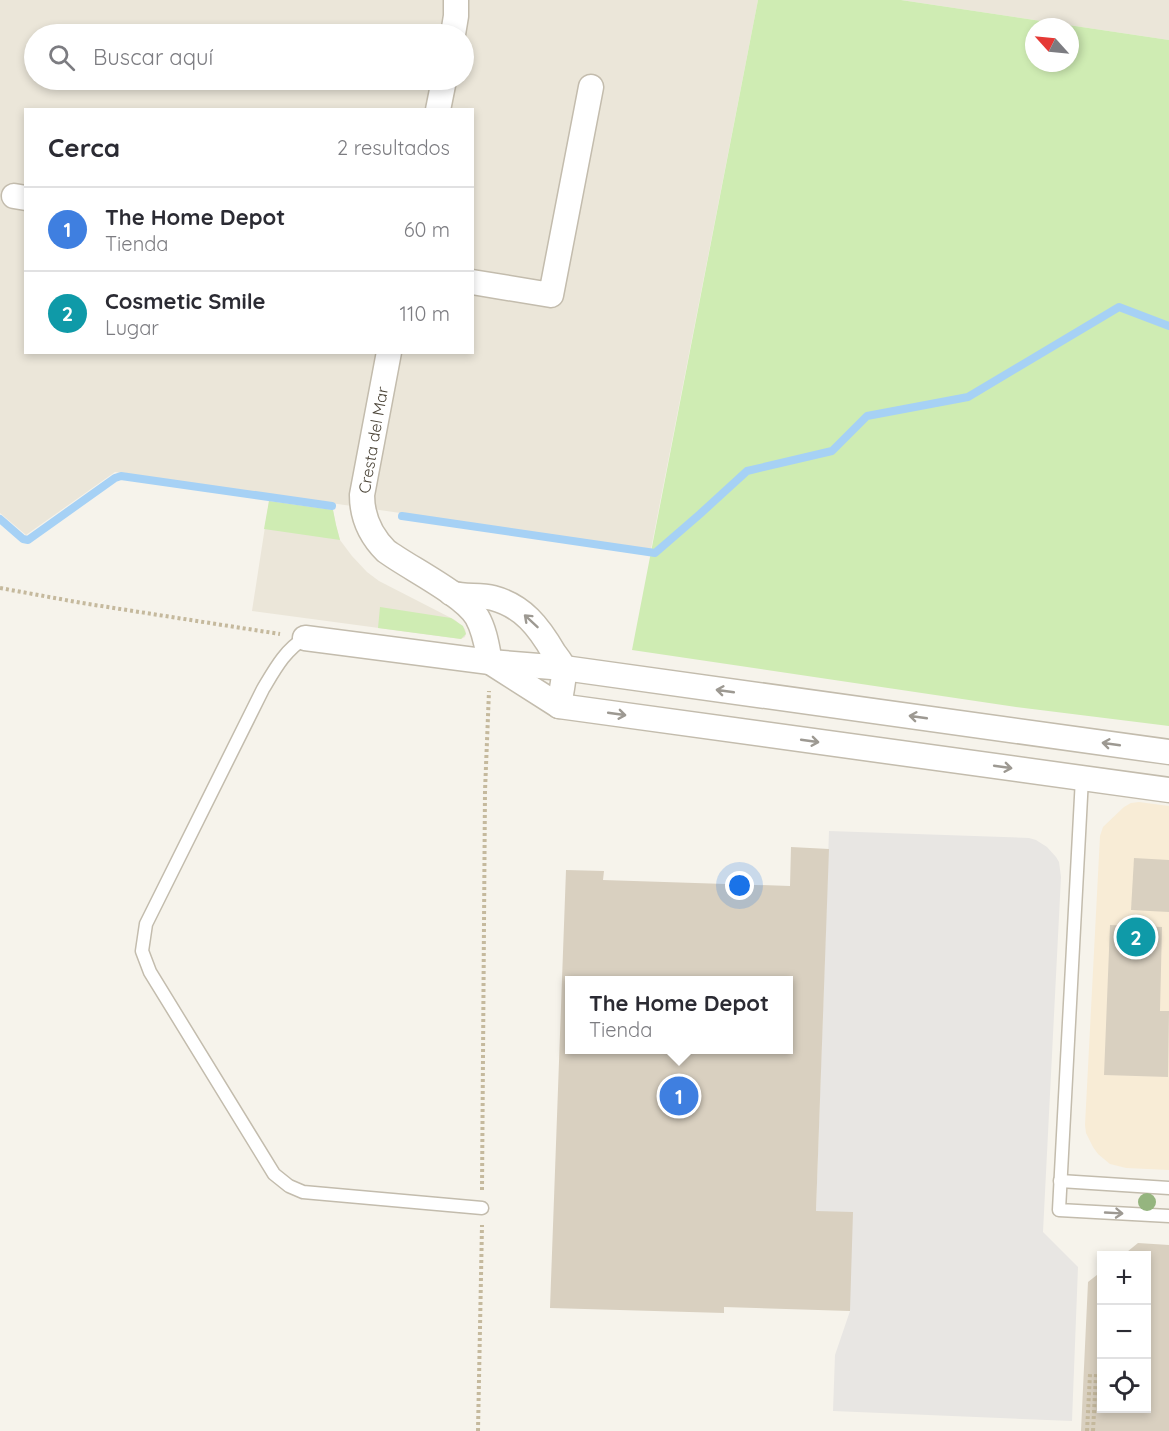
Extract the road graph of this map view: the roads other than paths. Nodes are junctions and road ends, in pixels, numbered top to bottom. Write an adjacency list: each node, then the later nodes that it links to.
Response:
1 (456, 0): 2 (street)
2 (455, 24)
3 (591, 87): 6 (street)
4 (442, 90): 5 (street)
5 (438, 108)
6 (474, 282)
7 (389, 354): 8 (street, Cresta del Mar)
8 (451, 593): 10 (street, Cresta del Mar); 11 (street, one-way to 8)
9 (305, 638): 10 (street); 18 (lane)
10 (490, 662): 11 (street); 12 (street)
11 (564, 668): 12 (street); 13 (street, one-way to 11)
12 (559, 706): 14 (street, one-way to 14)
13 (1169, 752)
14 (1082, 778): 15 (street); 16 (lane)
15 (1169, 790)
16 (1060, 1181): 17 (lane); 19 (lane, one-way to 19)
17 (1169, 1188)
18 (482, 1208)
19 (1169, 1216)

